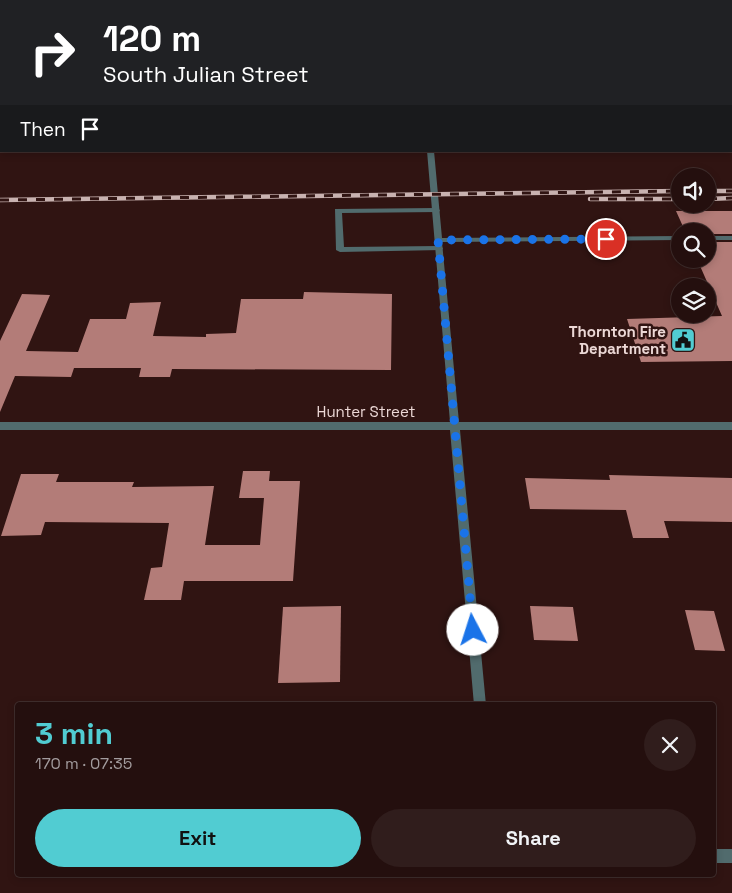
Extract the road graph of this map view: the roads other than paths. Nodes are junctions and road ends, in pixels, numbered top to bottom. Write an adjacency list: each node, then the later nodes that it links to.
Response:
1 (430, 152): 2 (street)
2 (436, 210): 6 (street); 6 (street)
3 (671, 238): 6 (street)
4 (716, 238): 5 (street)
5 (732, 238)
6 (438, 244): 8 (street)
7 (0, 426): 8 (street, Hunter Street)
8 (455, 426): 9 (street, Hunter Street); 10 (street)
9 (732, 426)
10 (480, 702)
11 (716, 856): 12 (street)
12 (731, 859)

